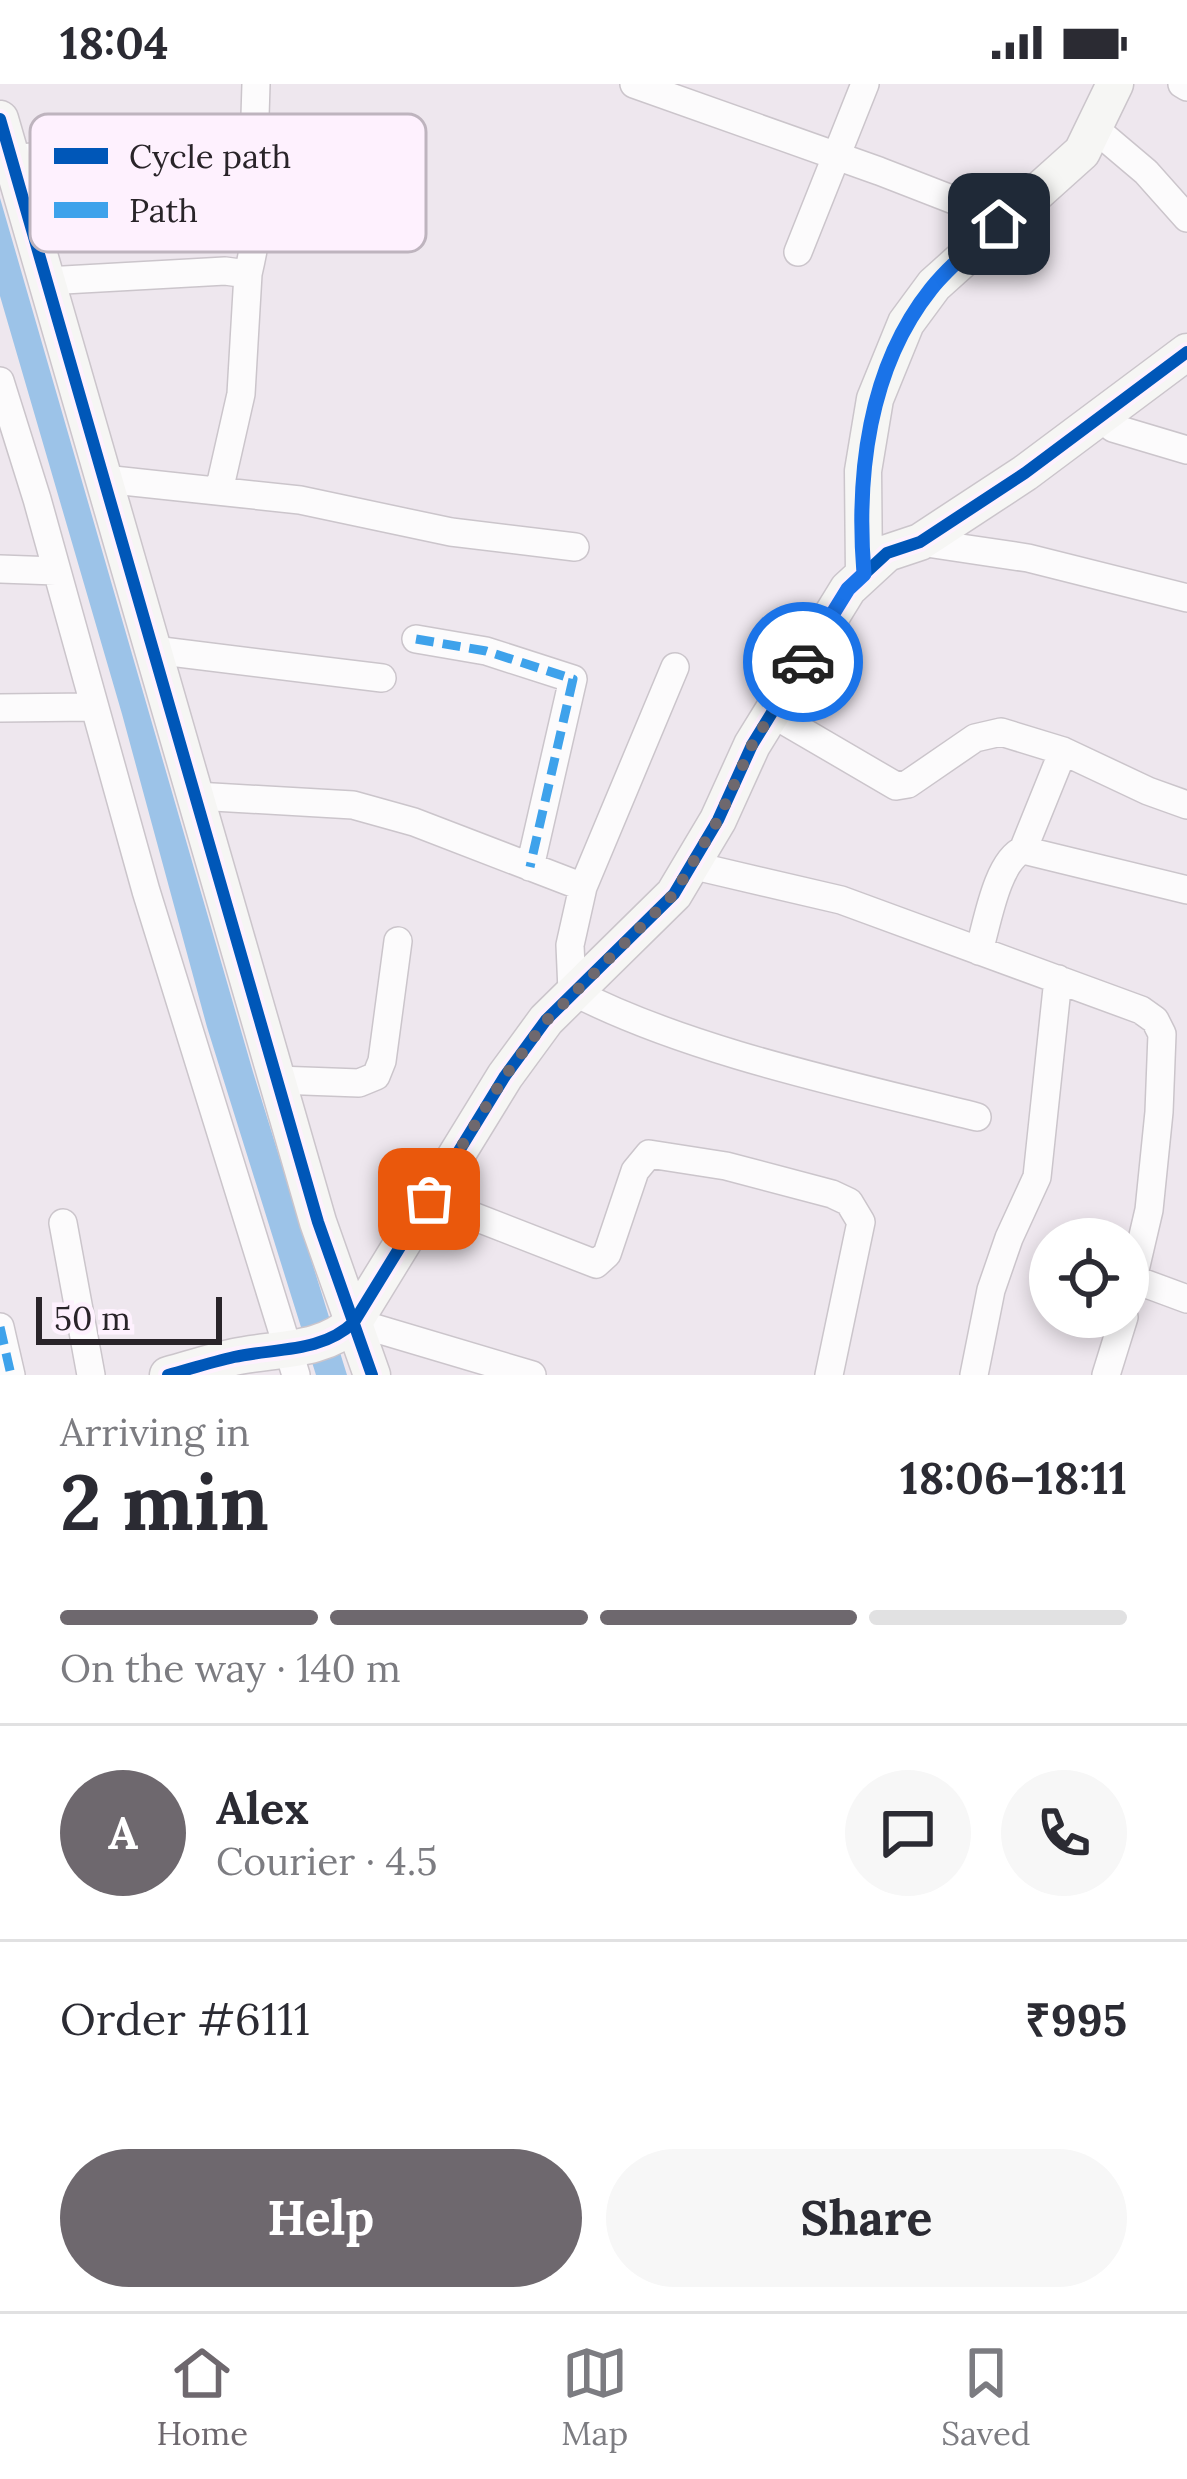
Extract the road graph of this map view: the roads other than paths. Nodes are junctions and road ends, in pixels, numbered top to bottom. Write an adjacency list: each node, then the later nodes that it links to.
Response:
1 (256, 84): 5 (street)
2 (634, 84): 7 (street)
3 (865, 84): 7 (street)
4 (1101, 98): 10 (street); 11 (street)
5 (255, 114)
6 (0, 118): 9 (street)
7 (836, 156): 11 (street); 15 (street)
8 (30, 157): 9 (street)
9 (11, 159): 12 (street)
10 (1187, 218)
11 (999, 224): 29 (street)
12 (30, 225)
13 (38, 252): 17 (street)
14 (251, 252): 16 (street)
15 (799, 252)
16 (248, 274): 17 (street); 24 (street)
17 (46, 281): 23 (street)
18 (1187, 352): 20 (street)
19 (0, 381): 21 (street)
20 (1100, 417): 22 (street); 25 (street)
21 (7, 424): 28 (street)
22 (1187, 450)
23 (104, 479): 24 (street); 32 (street)
24 (219, 491): 26 (street)
25 (920, 542): 29 (street); 30 (street)
26 (575, 547)
27 (0, 569): 28 (street)
28 (56, 571): 35 (street)
29 (864, 574): 37 (street)
30 (1187, 598)
31 (416, 639): 43 (street)
32 (154, 650): 34 (street); 39 (street)
33 (675, 667): 44 (street)
34 (382, 678)
35 (92, 707): 36 (street); 61 (street)
36 (0, 708)
37 (771, 713): 38 (street); 42 (street)
38 (1063, 752): 40 (street); 41 (street)
39 (196, 796): 43 (street); 51 (street)
40 (1185, 796)
41 (1023, 850): 45 (street); 47 (street)
42 (691, 865): 47 (street); 49 (street)
43 (530, 866): 44 (street)
44 (583, 887): 49 (street)
45 (1187, 890)
46 (398, 941): 51 (street)
47 (979, 951): 48 (street)
48 (1058, 980): 50 (street); 68 (street)
49 (572, 992): 52 (street); 53 (street)
50 (1174, 1051): 54 (street)
51 (278, 1080): 59 (street)
52 (977, 1117)
53 (429, 1199): 59 (street); 67 (street)
54 (1147, 1218)
55 (63, 1223): 63 (street)
56 (1149, 1293): 57 (street)
57 (1187, 1300)
58 (0, 1327): 62 (street)
59 (349, 1327): 61 (street); 65 (street); 66 (street)
60 (1117, 1338): 69 (street)
61 (295, 1358): 64 (street)
62 (11, 1375)
63 (91, 1375)
64 (168, 1375)
65 (373, 1375)
66 (532, 1375)
67 (829, 1375)
68 (974, 1375)
69 (1106, 1375)

